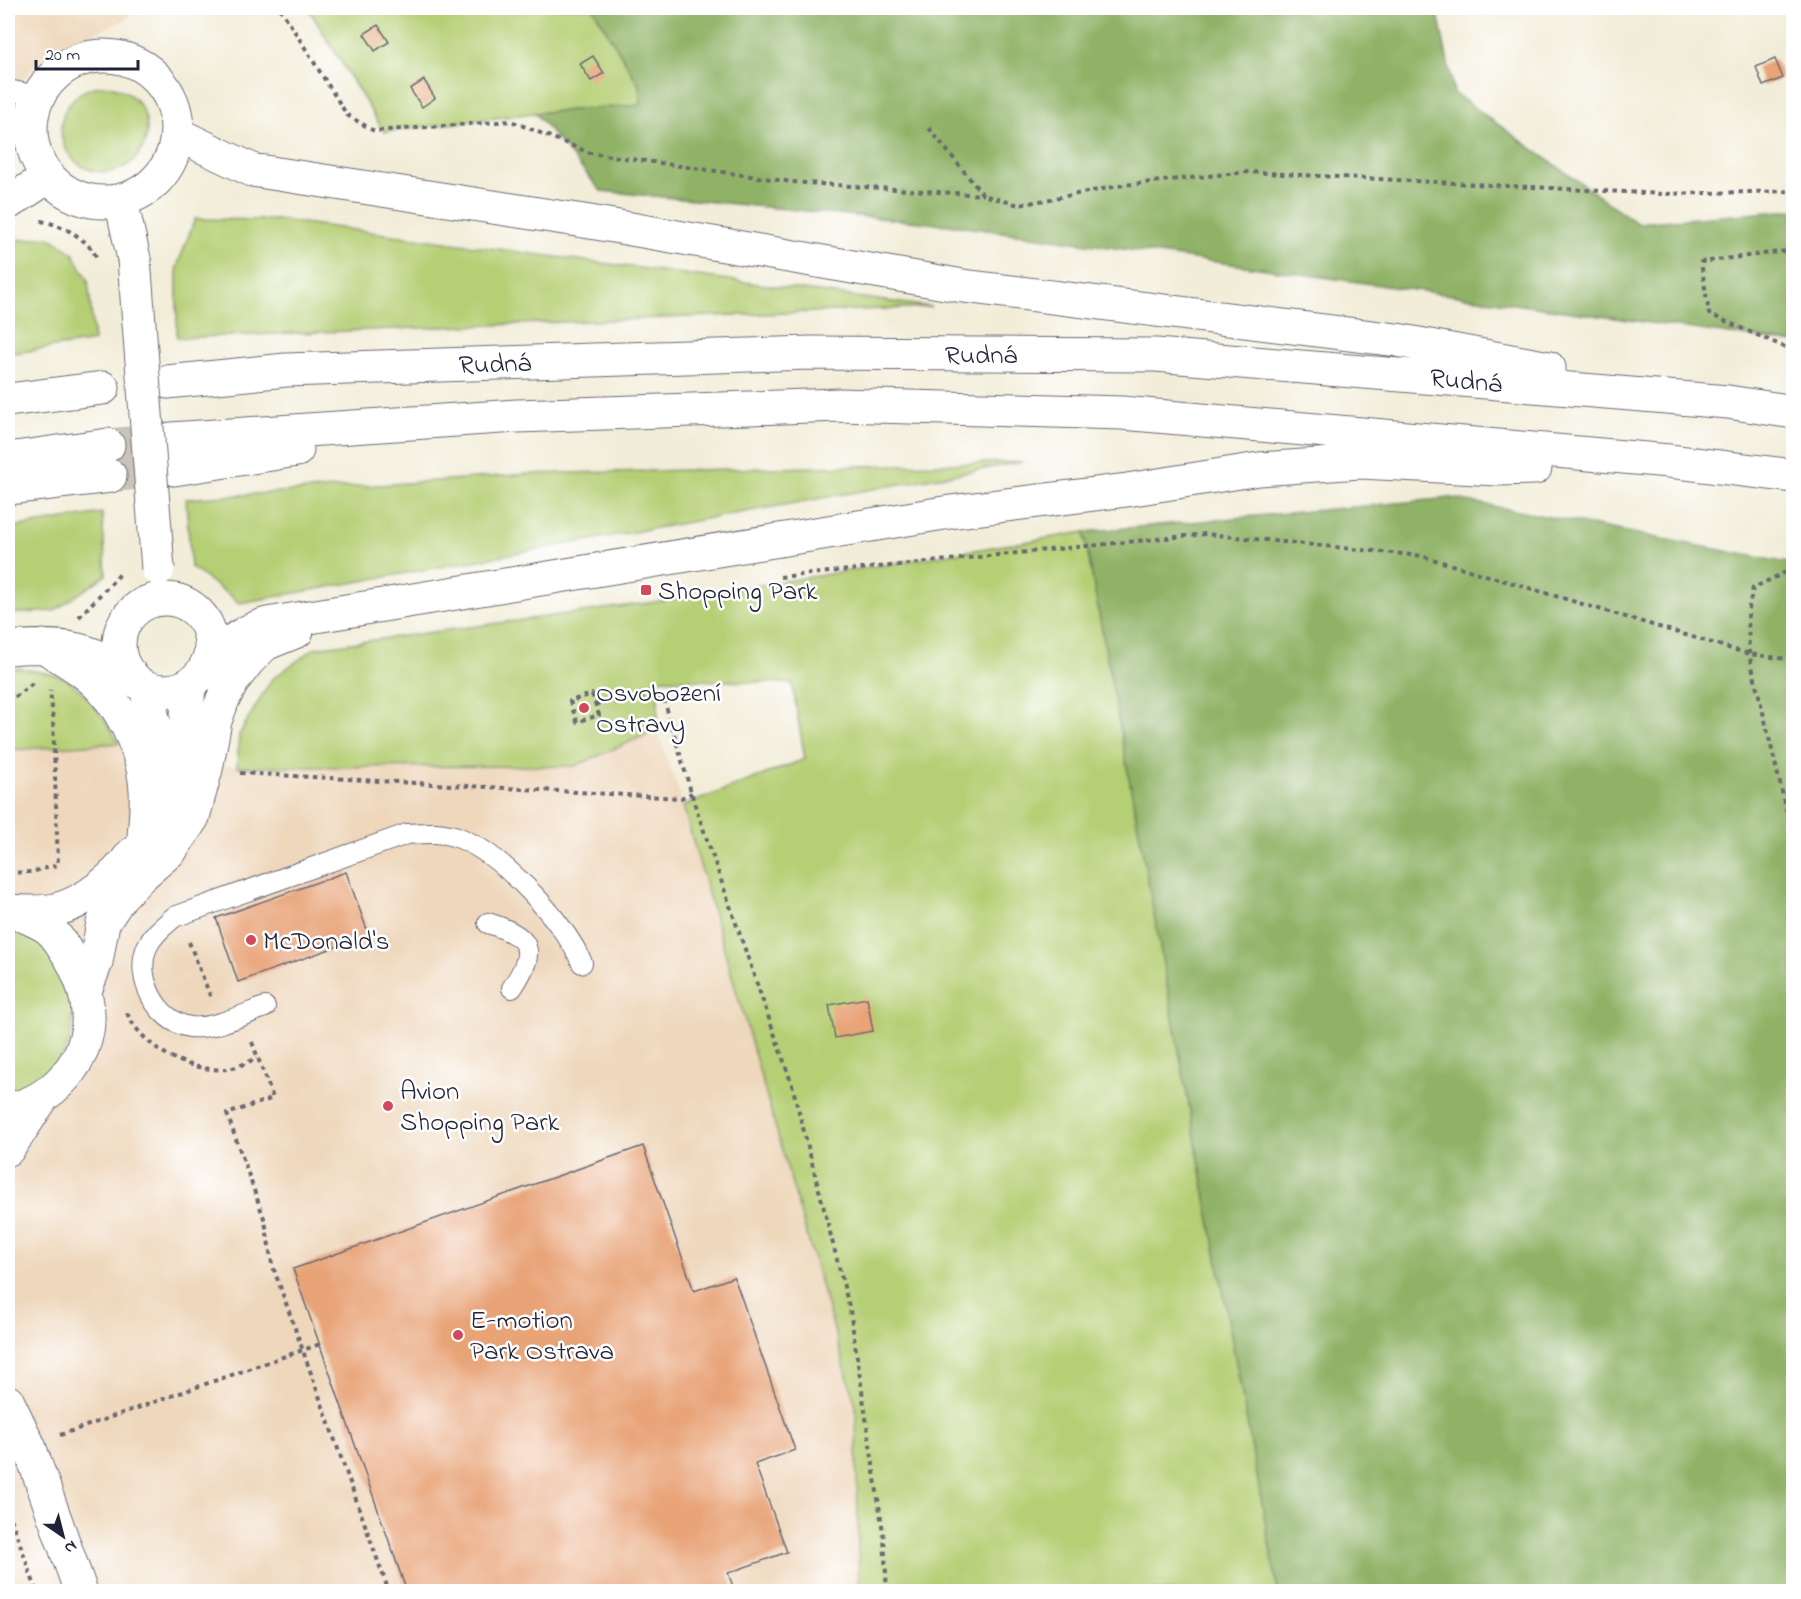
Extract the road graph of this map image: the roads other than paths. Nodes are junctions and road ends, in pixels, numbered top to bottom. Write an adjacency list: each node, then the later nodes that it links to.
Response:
1 (23, 93): 2 (main road); 3 (main road)
2 (177, 134): 4 (main road); 9 (main road)
3 (48, 177): 4 (main road); 5 (main road)
4 (121, 201): 16 (main road, bridge)
5 (8, 203)
6 (167, 382): 9 (main road, Rudná)
7 (103, 388): 8 (main road)
8 (8, 400)
9 (1728, 402): 10 (main road, Rudná)
10 (1794, 412)
11 (173, 454): 13 (main road, Rudná)
12 (8, 459): 15 (main road)
13 (1669, 461): 14 (main road, Rudná); 17 (main road)
14 (1794, 476)
15 (8, 488)
16 (158, 585): 20 (main road); 21 (main road)
17 (351, 610): 20 (main road); 23 (main road)
18 (43, 645): 19 (main road); 21 (main road); 22 (main road)
19 (8, 648)
20 (198, 674): 21 (main road); 23 (main road)
21 (139, 682): 22 (main road)
22 (144, 837): 24 (main road)
23 (142, 875): 28 (main road)
24 (11, 911): 28 (main road)
25 (488, 923): 27 (lane)
26 (582, 963): 29 (lane)
27 (512, 988)
28 (85, 991): 30 (main road)
29 (265, 1007)
30 (42, 1098): 31 (main road); 32 (main road)
31 (8, 1110)
32 (8, 1149)
33 (8, 1402): 34 (main road)
34 (81, 1592)

